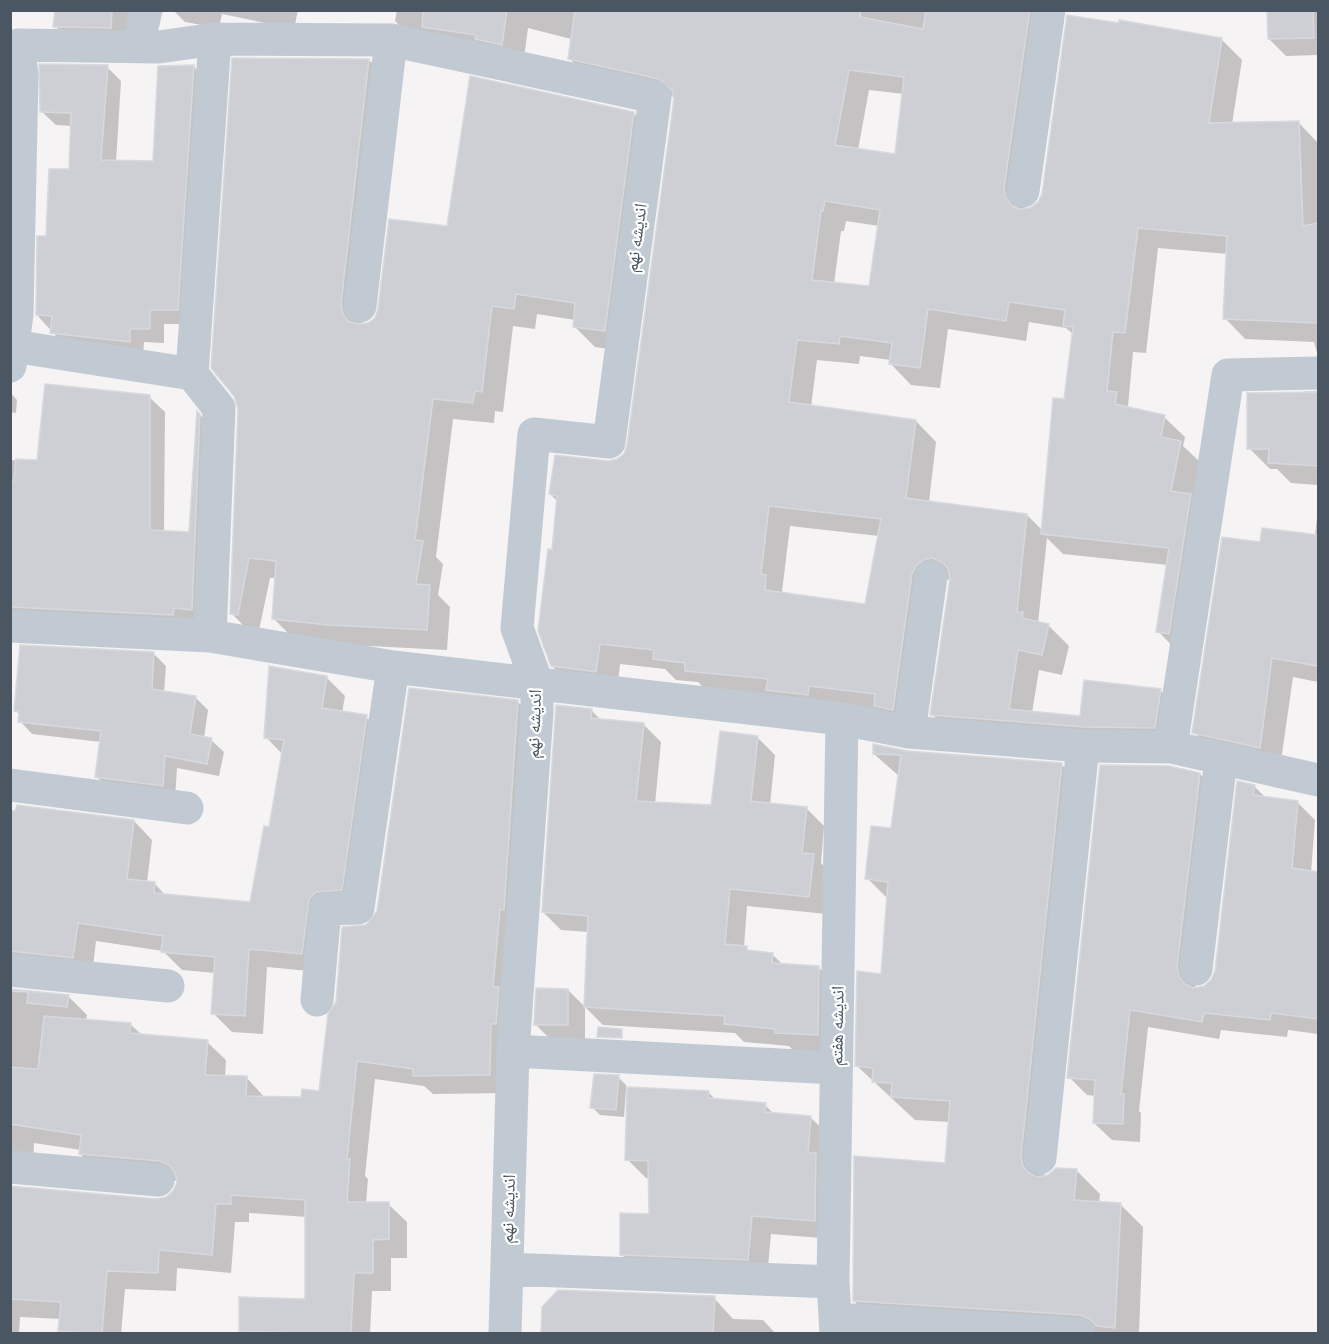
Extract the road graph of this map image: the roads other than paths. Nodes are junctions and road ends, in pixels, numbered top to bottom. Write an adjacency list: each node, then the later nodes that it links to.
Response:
1 (146, 10): 6 (street)
2 (1049, 10): 7 (street)
3 (214, 39): 4 (street); 6 (street); 11 (street)
4 (391, 40): 8 (street); 16 (street, اندیشه نهم)
5 (14, 41): 6 (street); 9 (street)
6 (138, 46)
7 (1023, 191)
8 (360, 306)
9 (12, 356): 11 (street)
10 (1318, 373): 20 (street)
11 (192, 374): 14 (street)
12 (931, 577): 18 (street)
13 (10, 626): 14 (street)
14 (210, 636): 15 (street)
15 (393, 667): 16 (street); 28 (street)
16 (537, 683): 17 (street); 29 (street, اندیشه نهم)
17 (842, 719): 18 (street); 30 (street, اندیشه هفتم)
18 (909, 732): 19 (street)
19 (1083, 746): 20 (street); 31 (street)
20 (1171, 747): 21 (street)
21 (1221, 759): 22 (street); 25 (street)
22 (1318, 780)
23 (10, 785): 24 (street)
24 (187, 808)
25 (1196, 969)
26 (10, 970): 27 (street)
27 (168, 986)
28 (317, 1000)
29 (513, 1051): 30 (street); 34 (street, اندیشه نهم)
30 (836, 1068): 35 (street, اندیشه هفتم)
31 (1040, 1158)
32 (10, 1167): 33 (street)
33 (158, 1180)
34 (507, 1269): 35 (street); 37 (street, اندیشه نهم)
35 (833, 1282): 36 (street, اندیشه هفتم)
36 (837, 1326): 38 (street)
37 (505, 1334)
38 (1079, 1334)

